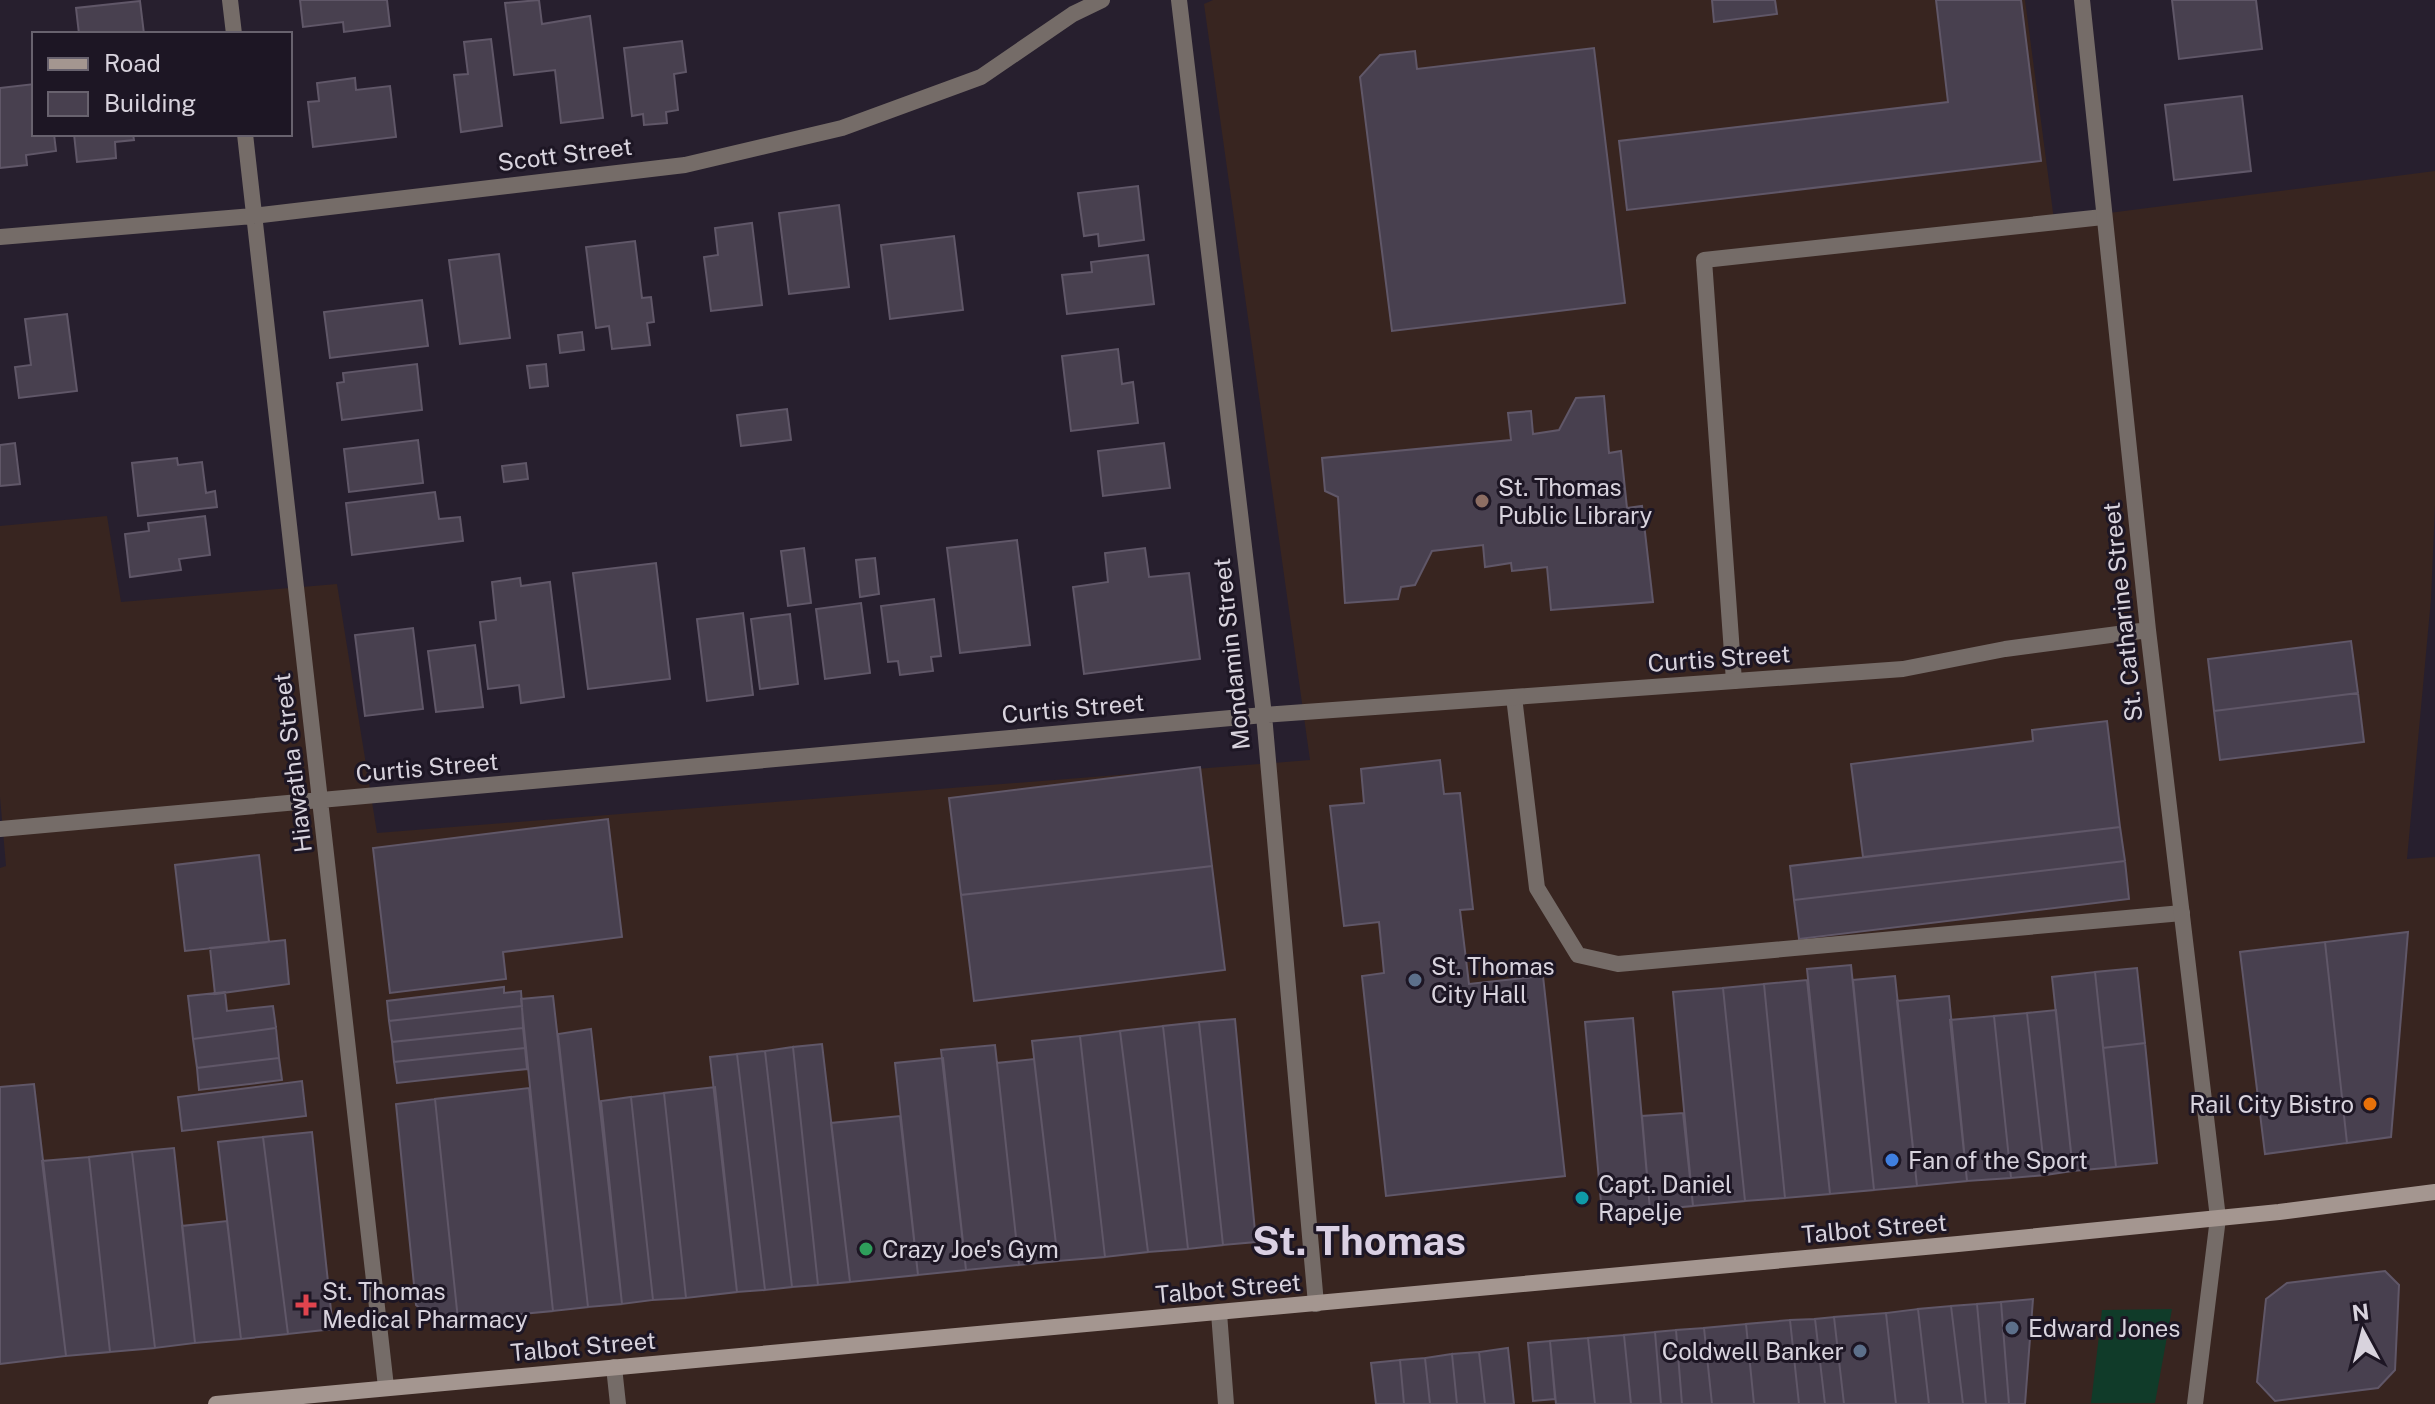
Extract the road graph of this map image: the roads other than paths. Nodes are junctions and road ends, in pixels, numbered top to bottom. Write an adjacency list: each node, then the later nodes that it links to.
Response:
1 (230, 0): 5 (street)
2 (1102, 0): 7 (street, Scott Street)
3 (1179, 0): 13 (street, Mondamin Street)
4 (2082, 0): 8 (street, St. Catharine Street)
5 (234, 32)
6 (245, 136): 7 (street, Hiawatha Street)
7 (253, 216): 9 (street, Scott Street); 14 (street, Hiawatha Street)
8 (2103, 217): 10 (street, St. Catharine Street); 11 (street)
9 (0, 237)
10 (2148, 630): 11 (street, Curtis Street); 16 (street, St. Catharine Street)
11 (1734, 681): 12 (street, Curtis Street)
12 (1514, 697): 13 (street, Curtis Street); 16 (street)
13 (1264, 715): 14 (street, Curtis Street); 19 (street, Mondamin Street)
14 (320, 801): 15 (street, Curtis Street); 22 (street, Hiawatha Street)
15 (0, 829)
16 (2182, 913): 18 (street, St. Catharine Street)
17 (2435, 1192): 18 (main road, Talbot Street)
18 (2218, 1218): 19 (main road, Talbot Street); 26 (street, St. Catharine Street)
19 (1316, 1304): 20 (main road, Talbot Street)
20 (1219, 1313): 21 (main road, Talbot Street); 25 (street)
21 (614, 1367): 22 (main road, Talbot Street); 24 (street)
22 (386, 1387): 23 (main road, Talbot Street)
23 (216, 1404)
24 (618, 1404)
25 (1226, 1404)
26 (2195, 1404)

